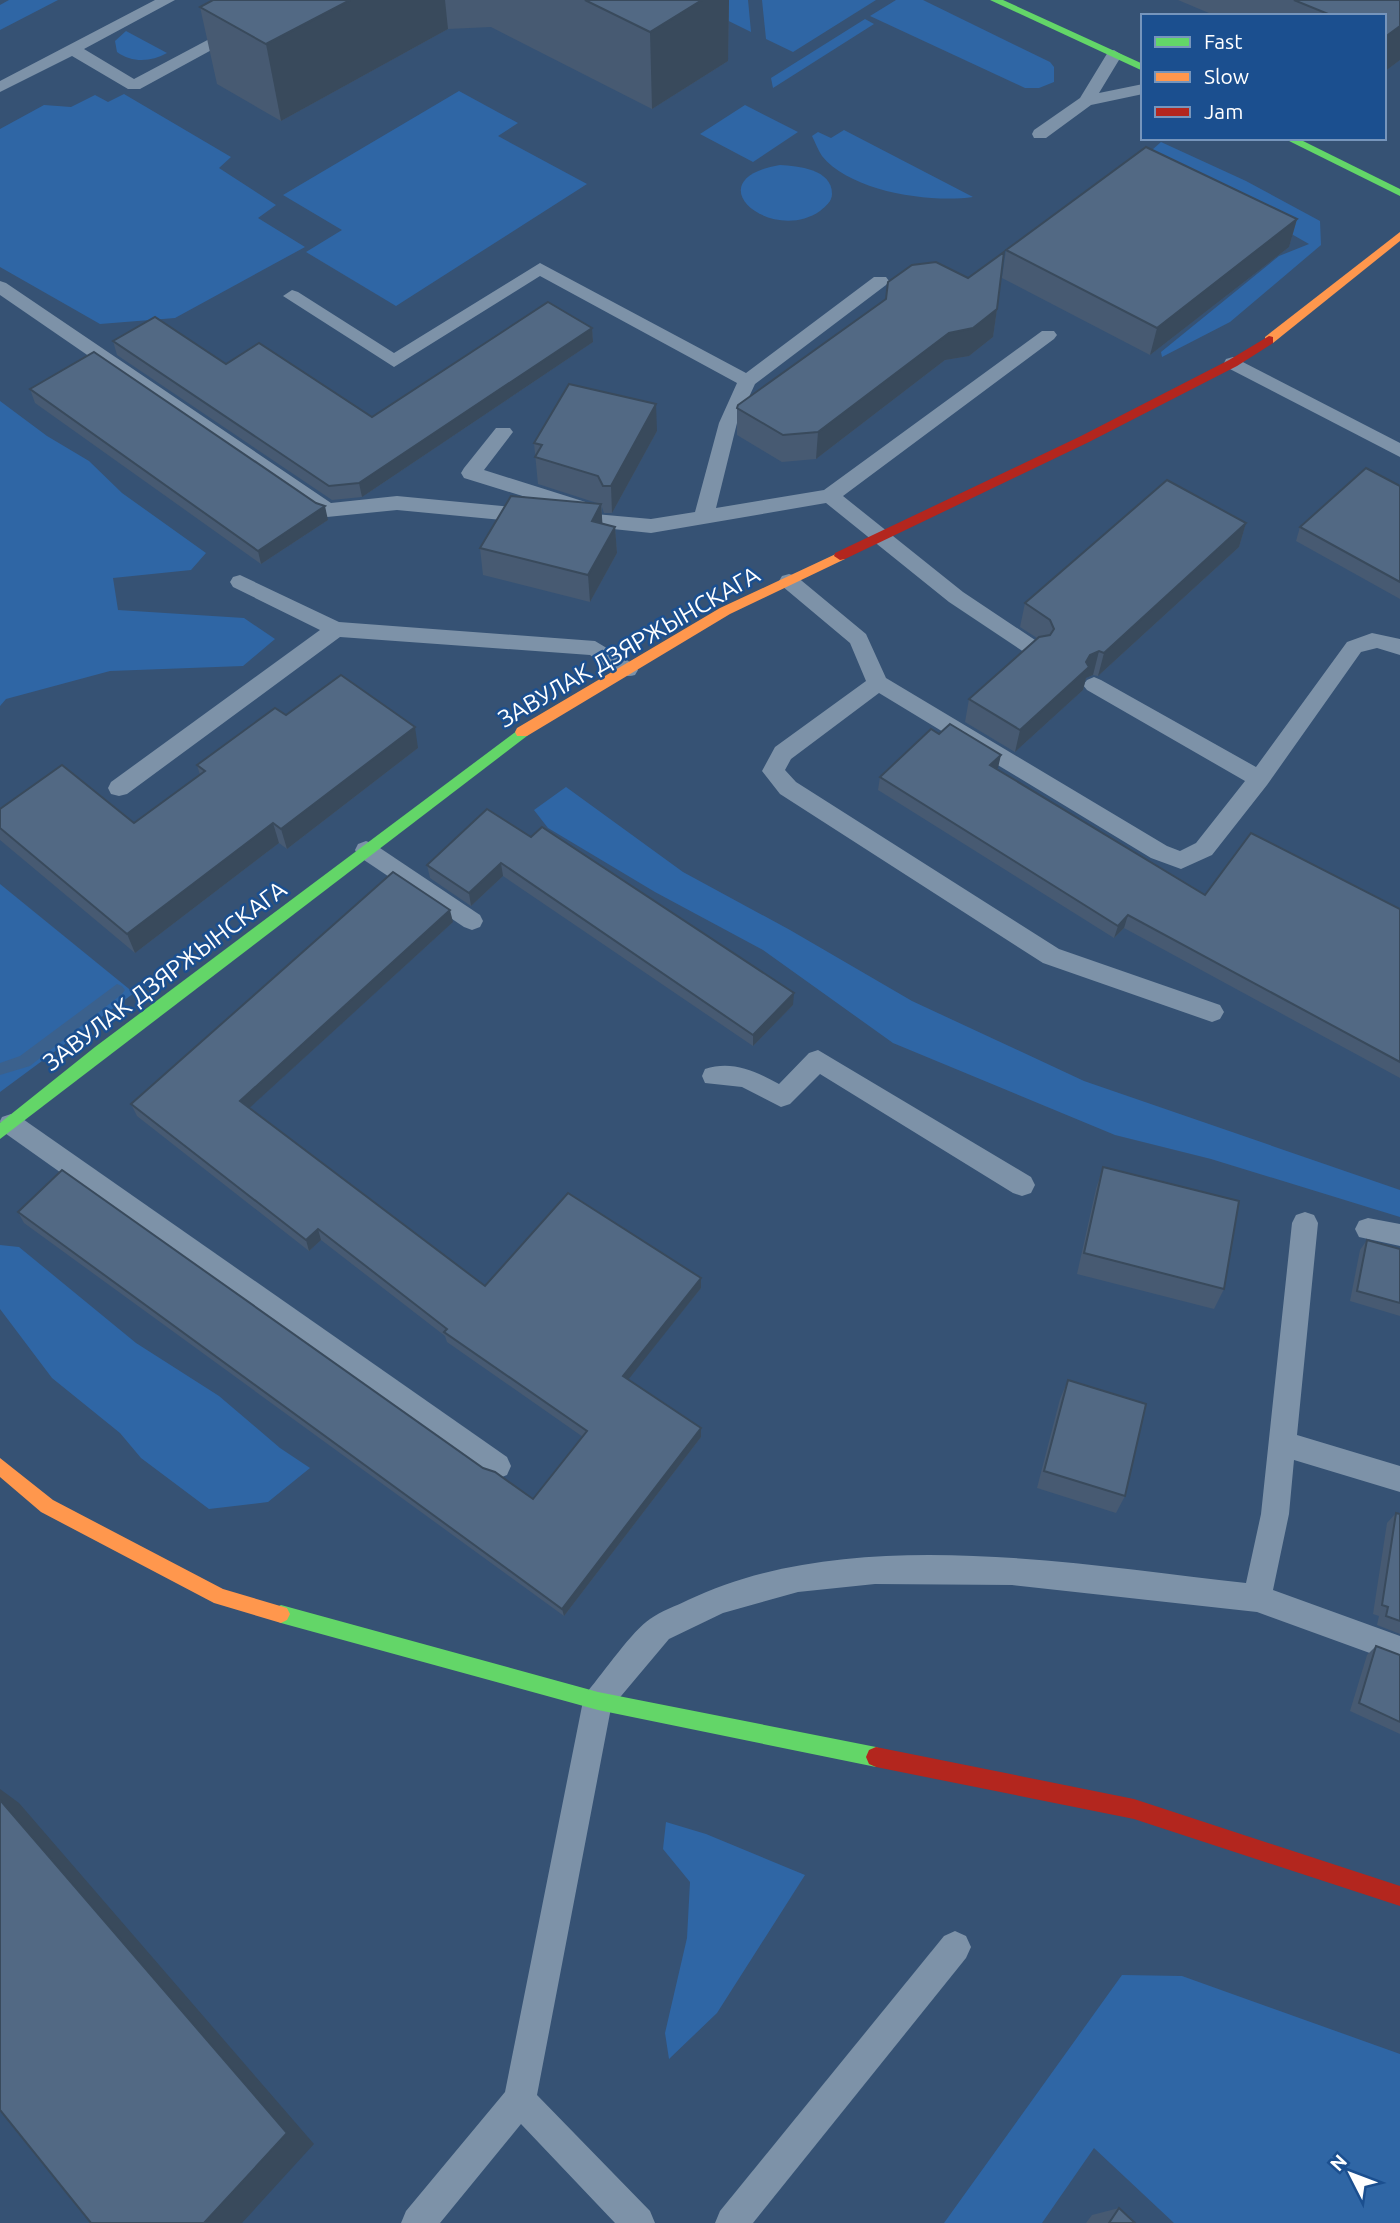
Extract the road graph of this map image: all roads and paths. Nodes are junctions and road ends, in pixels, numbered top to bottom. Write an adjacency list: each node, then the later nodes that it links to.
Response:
1 (167, 0): 4 (lane)
2 (295, 0): 4 (lane)
3 (995, 0): 5 (street)
4 (72, 49): 7 (lane)
5 (1114, 55): 6 (street); 9 (lane)
6 (1141, 67)
7 (0, 87)
8 (1141, 89): 9 (lane)
9 (1086, 101): 10 (lane)
10 (1040, 134)
11 (1293, 140): 12 (street)
12 (1400, 193)
13 (1400, 235): 18 (street, ЗАВУЛАК ДЗЯРЖЫНСКАГА)
14 (880, 281): 19 (lane)
15 (0, 287): 24 (lane)
16 (292, 296): 19 (lane)
17 (1048, 335): 22 (lane)
18 (1233, 363): 21 (lane); 25 (street, ЗАВУЛАК ДЗЯРЖЫНСКАГА)
19 (747, 381): 23 (lane)
20 (503, 432): 24 (lane)
21 (1400, 451)
22 (830, 496): 23 (lane); 25 (lane)
23 (704, 517): 24 (lane)
24 (636, 525)
25 (881, 538): 26 (street, ЗАВУЛАК ДЗЯРЖЫНСКАГА); 30 (lane)
26 (789, 581): 31 (street, ЗАВУЛАК ДЗЯРЖЫНСКАГА); 32 (lane)
27 (240, 582): 28 (lane)
28 (336, 629): 31 (lane); 35 (lane)
29 (1400, 648): 34 (lane)
30 (1037, 651)
31 (628, 670): 36 (street, ЗАВУЛАК ДЗЯРЖЫНСКАГА)
32 (878, 683): 34 (lane); 38 (lane)
33 (1094, 685): 34 (lane)
34 (1259, 779)
35 (120, 788)
36 (366, 850): 37 (lane); 40 (street, ЗАВУЛАК ДЗЯРЖЫНСКАГА)
37 (472, 921)
38 (1212, 1012)
39 (714, 1076): 41 (lane)
40 (5, 1128): 46 (lane)
41 (1023, 1185)
42 (1305, 1223): 45 (lane)
43 (1368, 1229): 44 (lane)
44 (1400, 1235)
45 (1282, 1443): 48 (lane); 49 (lane)
46 (497, 1465)
47 (0, 1466): 51 (street)
48 (1400, 1479)
49 (1257, 1598): 50 (lane); 51 (lane)
50 (1400, 1650)
51 (598, 1701): 52 (street); 54 (lane)
52 (1400, 1896)
53 (955, 1947): 57 (lane)
54 (520, 2100): 55 (lane); 56 (lane)
55 (418, 2223)
56 (638, 2223)
57 (732, 2223)

